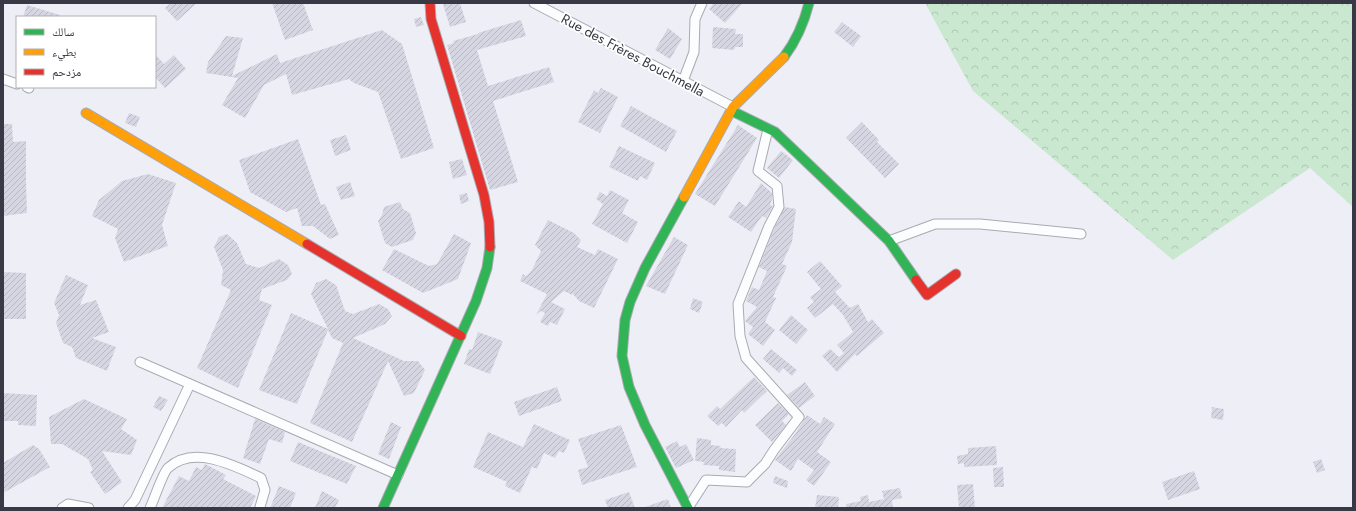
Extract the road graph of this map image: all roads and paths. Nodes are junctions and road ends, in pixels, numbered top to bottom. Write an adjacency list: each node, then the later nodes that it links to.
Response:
1 (430, 3): 14 (street)
2 (534, 3): 6 (street, Rue des Frères Bouchmella)
3 (702, 3): 6 (street)
4 (809, 3): 8 (street)
5 (3, 79): 7 (street)
6 (683, 81): 8 (street, Rue des Frères Bouchmella)
7 (16, 84)
8 (732, 109): 10 (street); 24 (street)
9 (86, 114): 14 (street)
10 (768, 129): 12 (street); 24 (street)
11 (1081, 234): 12 (street)
12 (889, 241): 13 (street)
13 (956, 274)
14 (461, 336): 17 (street)
15 (140, 362): 16 (street)
16 (190, 384): 17 (street); 21 (street)
17 (398, 475): 23 (street)
18 (260, 507): 22 (street)
19 (62, 508): 20 (street)
20 (89, 508)
21 (128, 508)
22 (150, 508)
23 (383, 508)
24 (688, 508)

